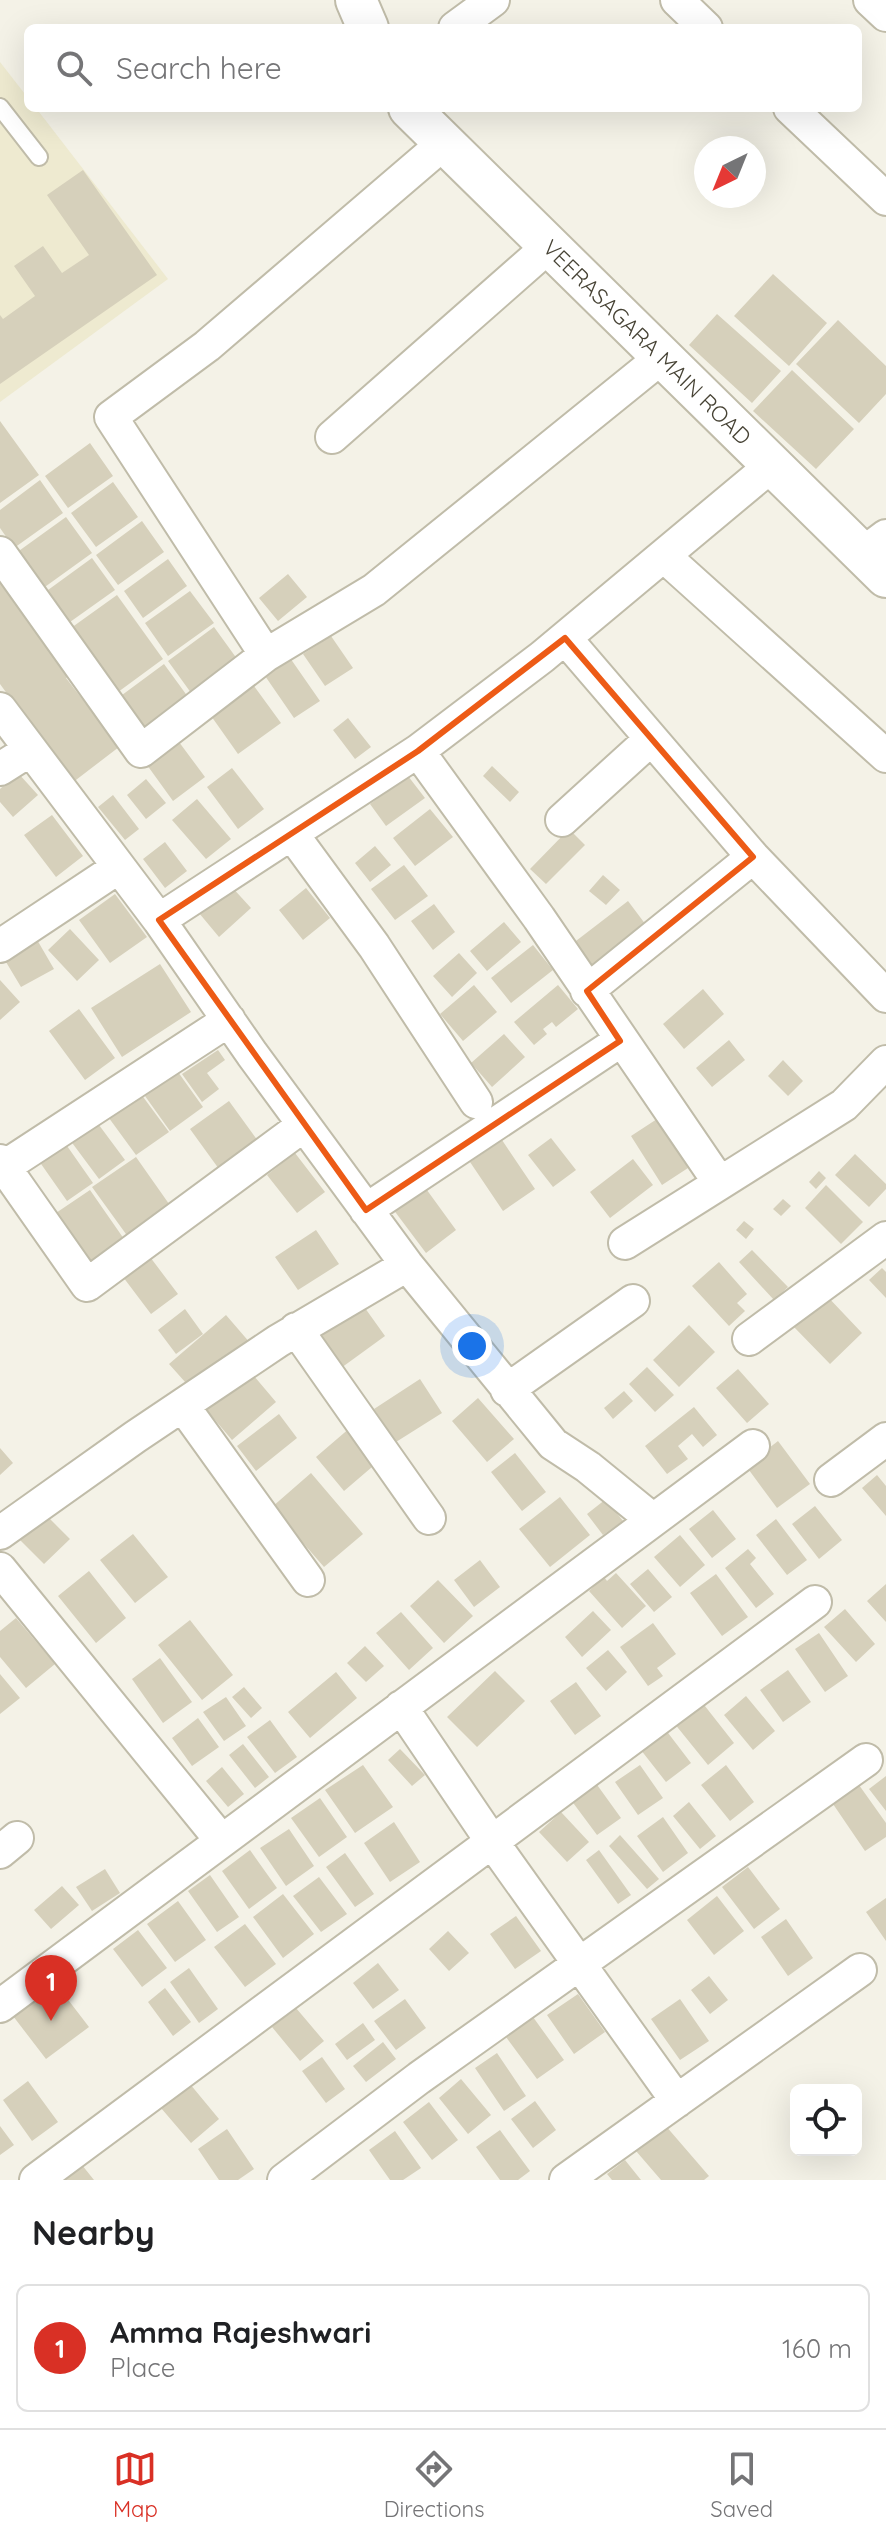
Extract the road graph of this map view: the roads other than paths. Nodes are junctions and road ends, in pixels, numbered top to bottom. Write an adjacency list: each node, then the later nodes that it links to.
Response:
1 (356, 0): 6 (street)
2 (493, 0): 7 (street)
3 (677, 0): 8 (street)
4 (870, 0): 5 (street)
5 (886, 15)
6 (366, 24)
7 (460, 24)
8 (702, 24)
9 (0, 107): 13 (lane)
10 (413, 112): 12 (street, VEERASAGARA MAIN ROAD)
11 (794, 112): 14 (street)
12 (444, 143): 15 (street, VEERASAGARA MAIN ROAD); 23 (street)
13 (39, 157)
14 (886, 199)
15 (549, 246): 16 (street, VEERASAGARA MAIN ROAD); 17 (street)
16 (662, 357): 18 (street, VEERASAGARA MAIN ROAD); 23 (street)
17 (332, 437)
18 (772, 465): 20 (street); 21 (street, VEERASAGARA MAIN ROAD)
19 (0, 553): 23 (street)
20 (664, 556): 22 (street); 28 (street)
21 (878, 556)
22 (565, 638): 25 (street); 27 (street)
23 (266, 655)
24 (0, 709): 26 (street)
25 (651, 739): 30 (street); 32 (street)
26 (30, 750): 29 (street); 33 (street)
27 (418, 751): 31 (street); 36 (street)
28 (886, 756)
29 (0, 769)
30 (562, 820)
31 (292, 834): 34 (street); 41 (street)
32 (753, 857): 36 (street); 37 (street)
33 (119, 867): 34 (street); 35 (street)
34 (159, 920): 38 (street)
35 (0, 946)
36 (587, 991): 39 (street)
37 (886, 996)
38 (229, 1020): 42 (street); 43 (street)
39 (620, 1041): 44 (street); 45 (street)
40 (886, 1062): 44 (street)
41 (476, 1102)
42 (304, 1125): 43 (street); 45 (street)
43 (2, 1164)
44 (719, 1182): 47 (street)
45 (366, 1210): 48 (street)
46 (886, 1238): 51 (street)
47 (625, 1243)
48 (407, 1265): 50 (street); 52 (street)
49 (633, 1301): 52 (street)
50 (296, 1329): 53 (street); 57 (street)
51 (749, 1339)
52 (507, 1390): 58 (street)
53 (183, 1406): 59 (street); 61 (street)
54 (886, 1439): 56 (street)
55 (753, 1446): 58 (street)
56 (831, 1480)
57 (429, 1518)
58 (653, 1520): 63 (street)
59 (0, 1533)
60 (0, 1569): 65 (street)
61 (308, 1580)
62 (815, 1602): 66 (street)
63 (401, 1707): 65 (street); 66 (street)
64 (866, 1760): 67 (street)
65 (221, 1840): 69 (street)
66 (493, 1843): 67 (street); 71 (street)
67 (579, 1963): 70 (street); 72 (street)
68 (860, 1970): 70 (street)
69 (0, 2006)
70 (677, 2101): 73 (street)
71 (36, 2180)
72 (284, 2180)
73 (566, 2180)

